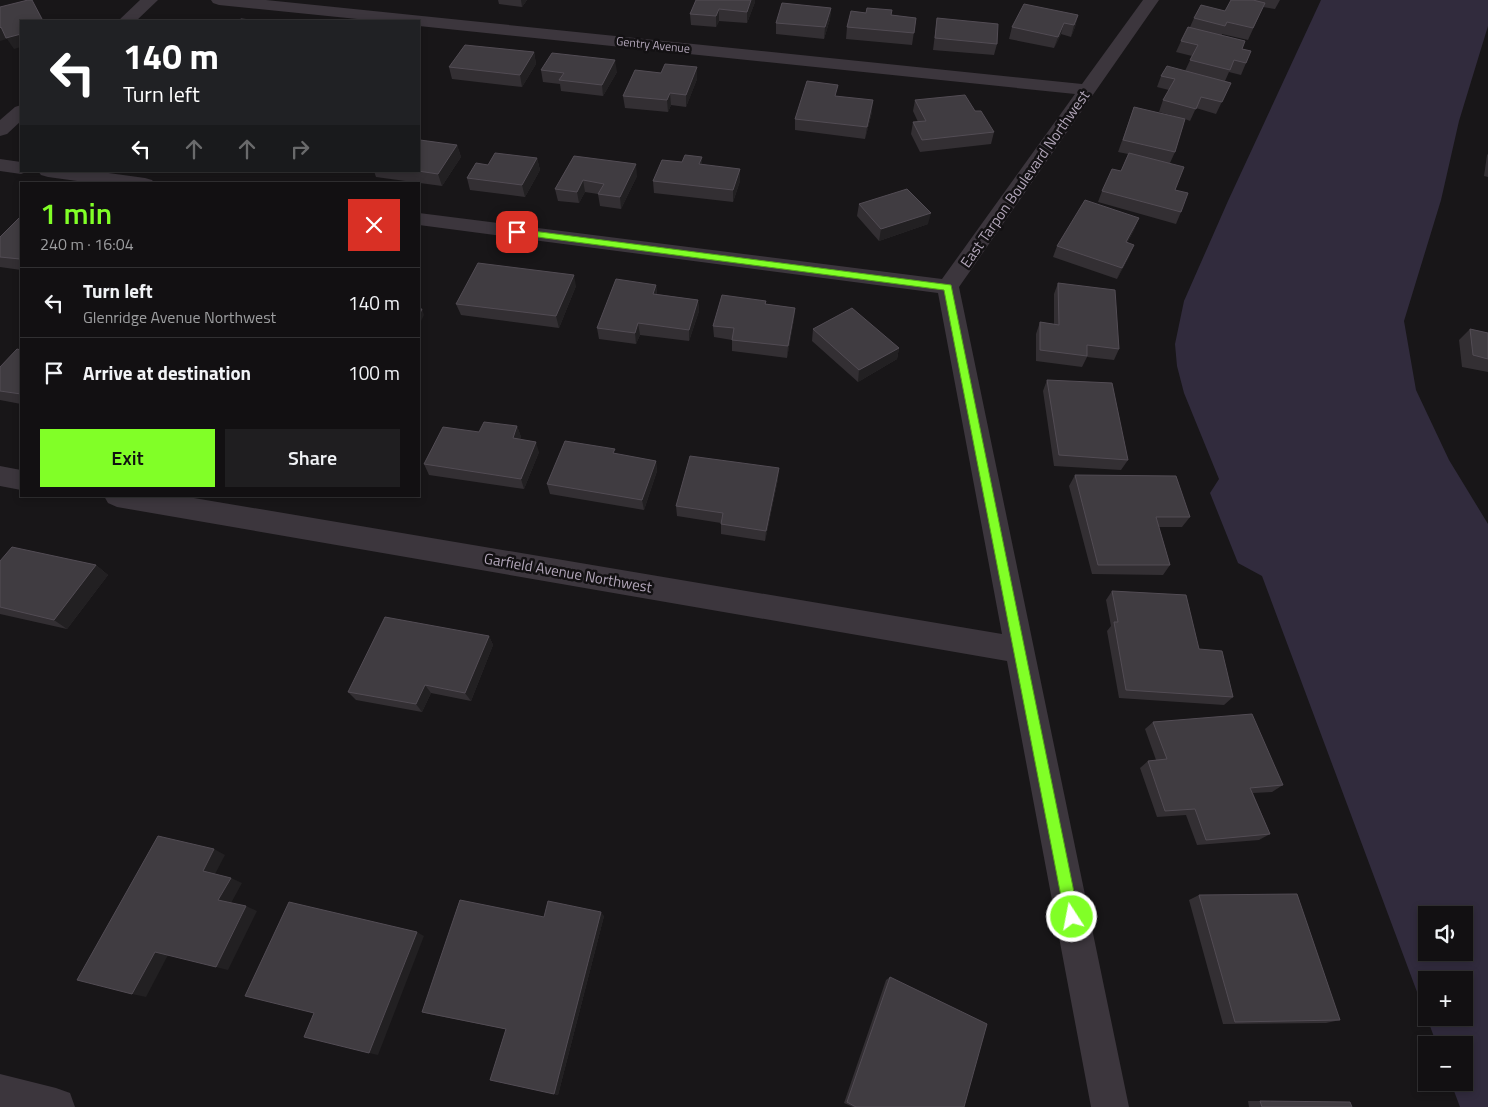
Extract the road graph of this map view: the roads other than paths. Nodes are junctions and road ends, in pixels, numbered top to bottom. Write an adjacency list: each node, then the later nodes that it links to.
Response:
1 (150, 0): 4 (street)
2 (219, 0): 5 (street, Gentry Avenue)
3 (1151, 0): 5 (street, East Tarpon Boulevard Northwest)
4 (127, 20)
5 (1088, 90): 13 (street, East Tarpon Boulevard Northwest)
6 (20, 112): 7 (street)
7 (0, 130)
8 (0, 165): 9 (street)
9 (20, 168)
10 (55, 172): 11 (street)
11 (130, 182)
12 (420, 219): 13 (street)
13 (948, 287): 17 (street)
14 (0, 476): 15 (street)
15 (20, 480)
16 (123, 497): 17 (street, Garfield Avenue Northwest)
17 (1020, 650): 20 (street)
18 (0, 1093): 19 (street)
19 (56, 1107)
20 (1110, 1107)

